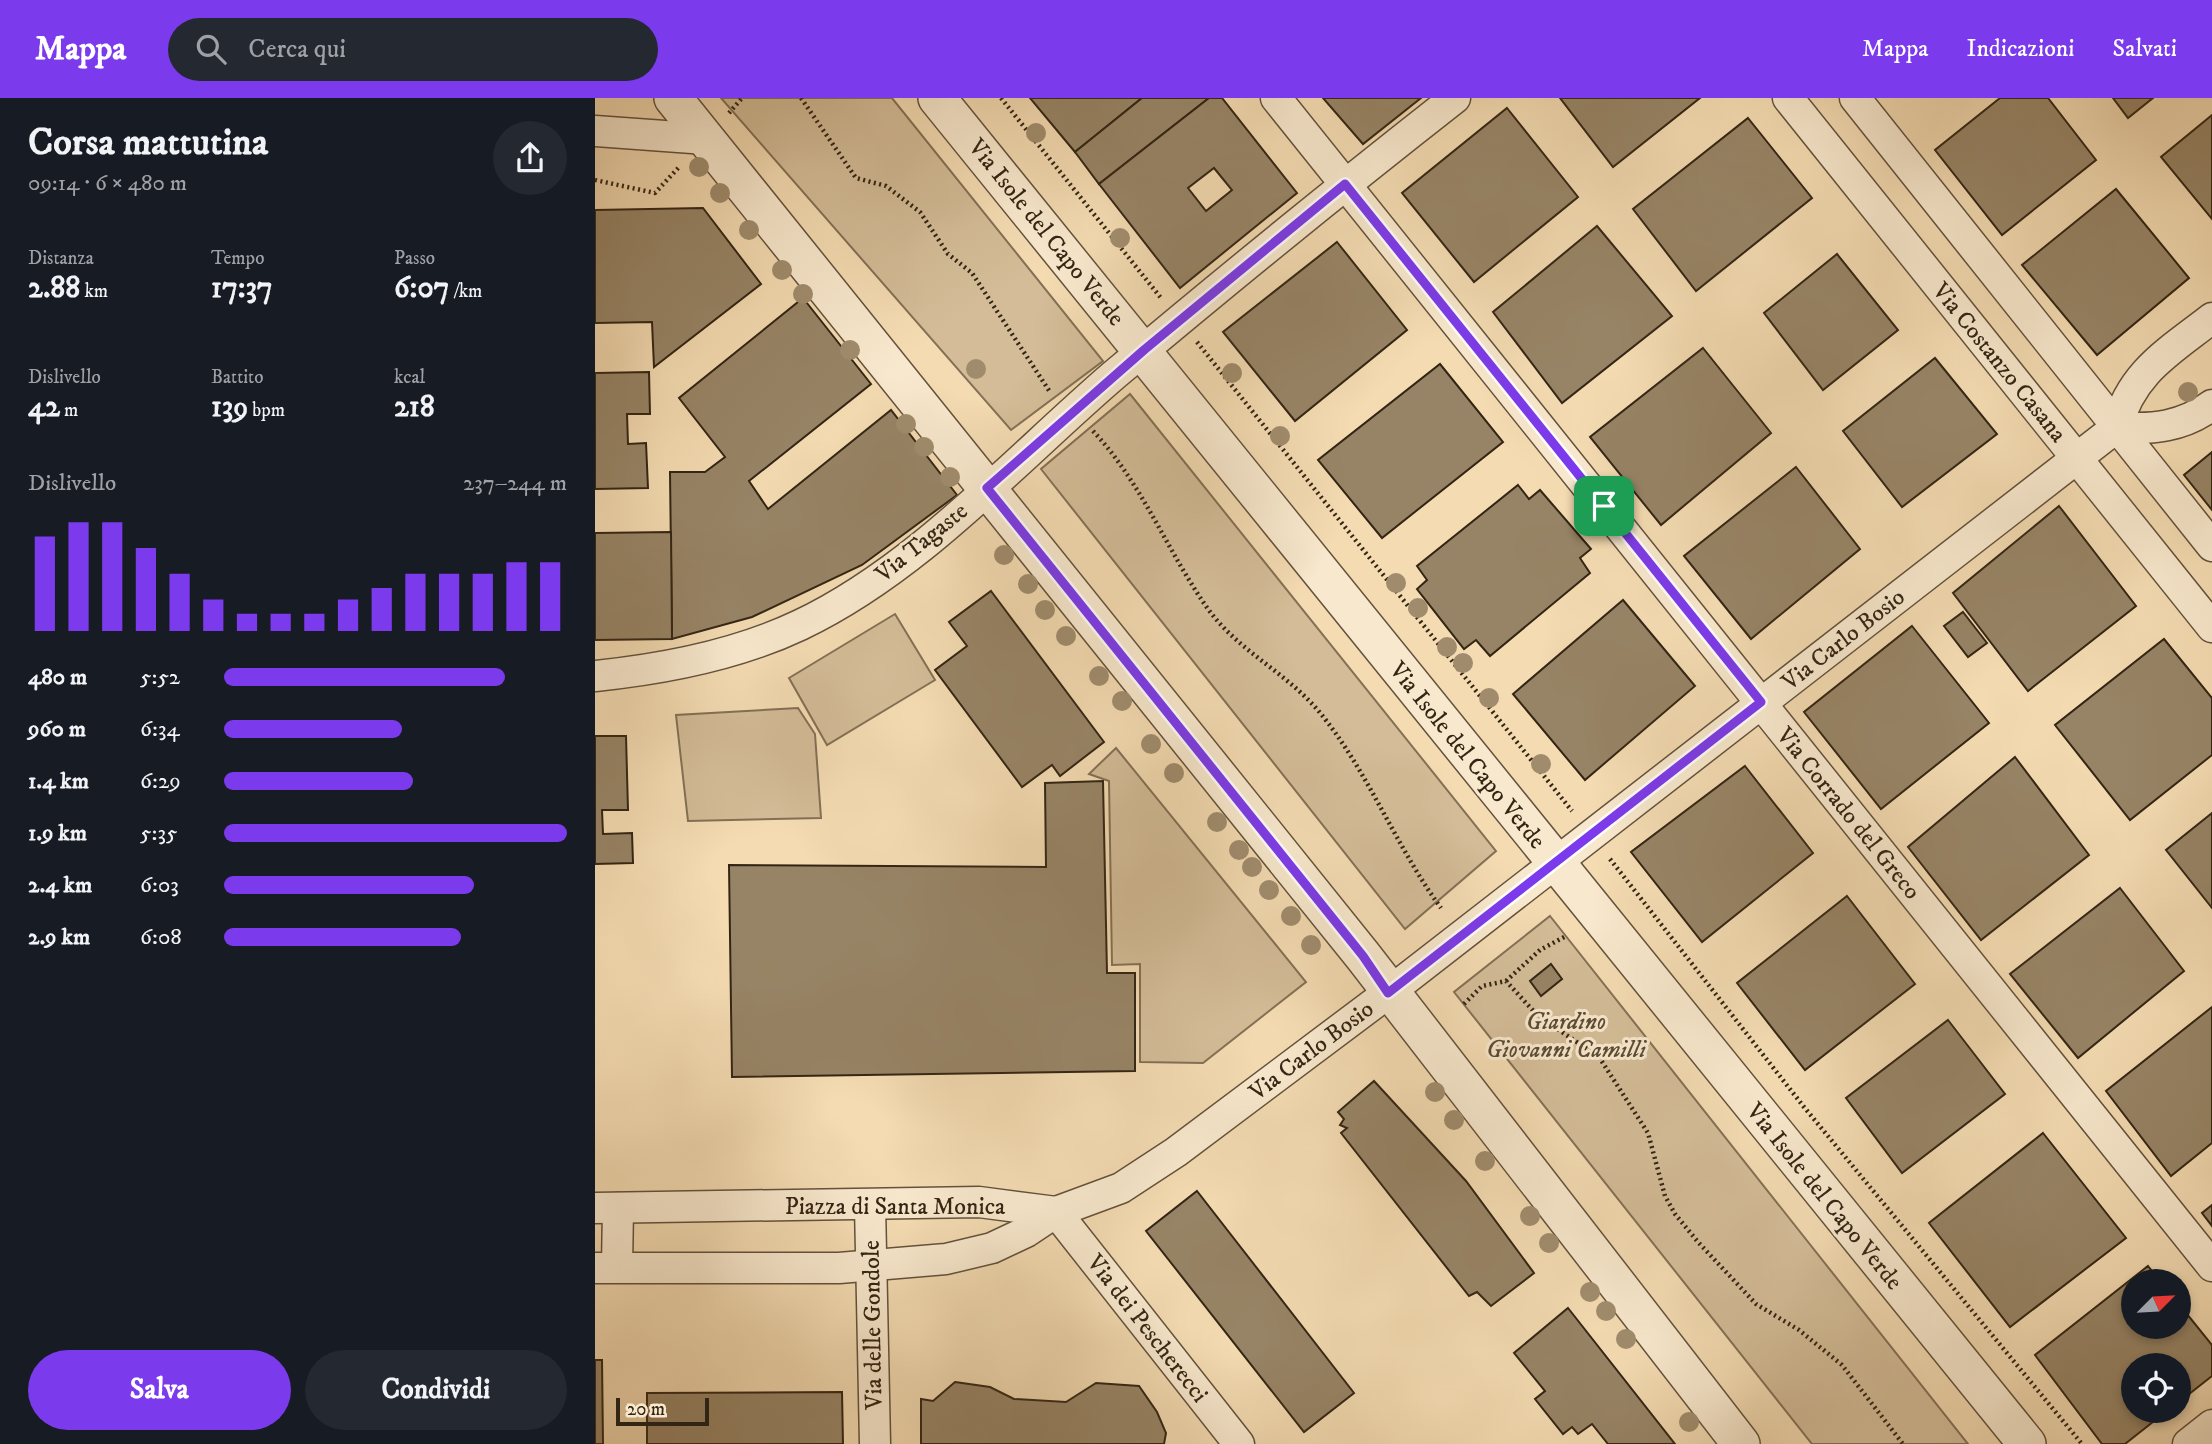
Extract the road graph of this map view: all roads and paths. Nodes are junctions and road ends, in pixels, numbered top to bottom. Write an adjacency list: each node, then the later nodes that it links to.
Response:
1 (673, 98): 10 (street)
2 (800, 98): 16 (path)
3 (937, 98): 15 (street, Via Isole del Capo Verde)
4 (1001, 98): 14 (path)
5 (1276, 98): 12 (street, Via Corrado del Greco)
6 (1455, 98): 12 (street, Via Tagaste)
7 (1788, 98): 20 (street, Via Costanzo Casana)
8 (1855, 98): 18 (street, Via Costanzo Casana)
9 (595, 131): 10 (street)
10 (706, 139): 11 (path); 21 (street)
11 (595, 180)
12 (1345, 184): 14 (street, Via Tagaste); 25 (street, Via Corrado del Greco)
13 (2212, 318): 18 (street, Via Carlo Bosio)
14 (1180, 321): 15 (street, Via Tagaste); 26 (path)
15 (1144, 350): 21 (street, Via Tagaste); 27 (street, Via Isole del Capo Verde)
16 (1053, 398)
17 (2212, 405): 18 (street)
18 (2117, 427): 20 (street, Via Carlo Bosio); 22 (street, Via Costanzo Casana)
19 (1090, 428): 28 (path)
20 (2078, 459): 23 (street, Via Costanzo Casana); 25 (street, Via Carlo Bosio)
21 (987, 488): 24 (street, Via Tagaste); 31 (street)
22 (2212, 546)
23 (2212, 627)
24 (595, 676)
25 (1761, 702): 26 (street, Via Carlo Bosio); 37 (street, Via Corrado del Greco)
26 (1591, 835): 27 (street, Via Carlo Bosio); 45 (path)
27 (1555, 863): 31 (street, Via Carlo Bosio); 44 (street, Via Isole del Capo Verde)
28 (1441, 908)
29 (1566, 936): 30 (path)
30 (1506, 981): 32 (path); 43 (path)
31 (1388, 993): 35 (street, Via Carlo Bosio); 42 (street)
32 (1464, 1004)
33 (870, 1205): 34 (street, Piazza di Santa Monica); 35 (street, Piazza di Santa Monica); 36 (street, Via delle Gondole)
34 (606, 1208): 38 (street)
35 (1056, 1212): 36 (street, Piazza di Santa Monica); 41 (street, Via dei Pescherecci)
36 (871, 1266): 38 (street, Piazza di Santa Monica); 40 (street, Via delle Gondole)
37 (2212, 1266)
38 (606, 1268)
39 (2212, 1425): 46 (street)
40 (875, 1444)
41 (1239, 1444)
42 (1741, 1444)
43 (1903, 1444)
44 (2027, 1444)
45 (2082, 1444)
46 (2188, 1444)

